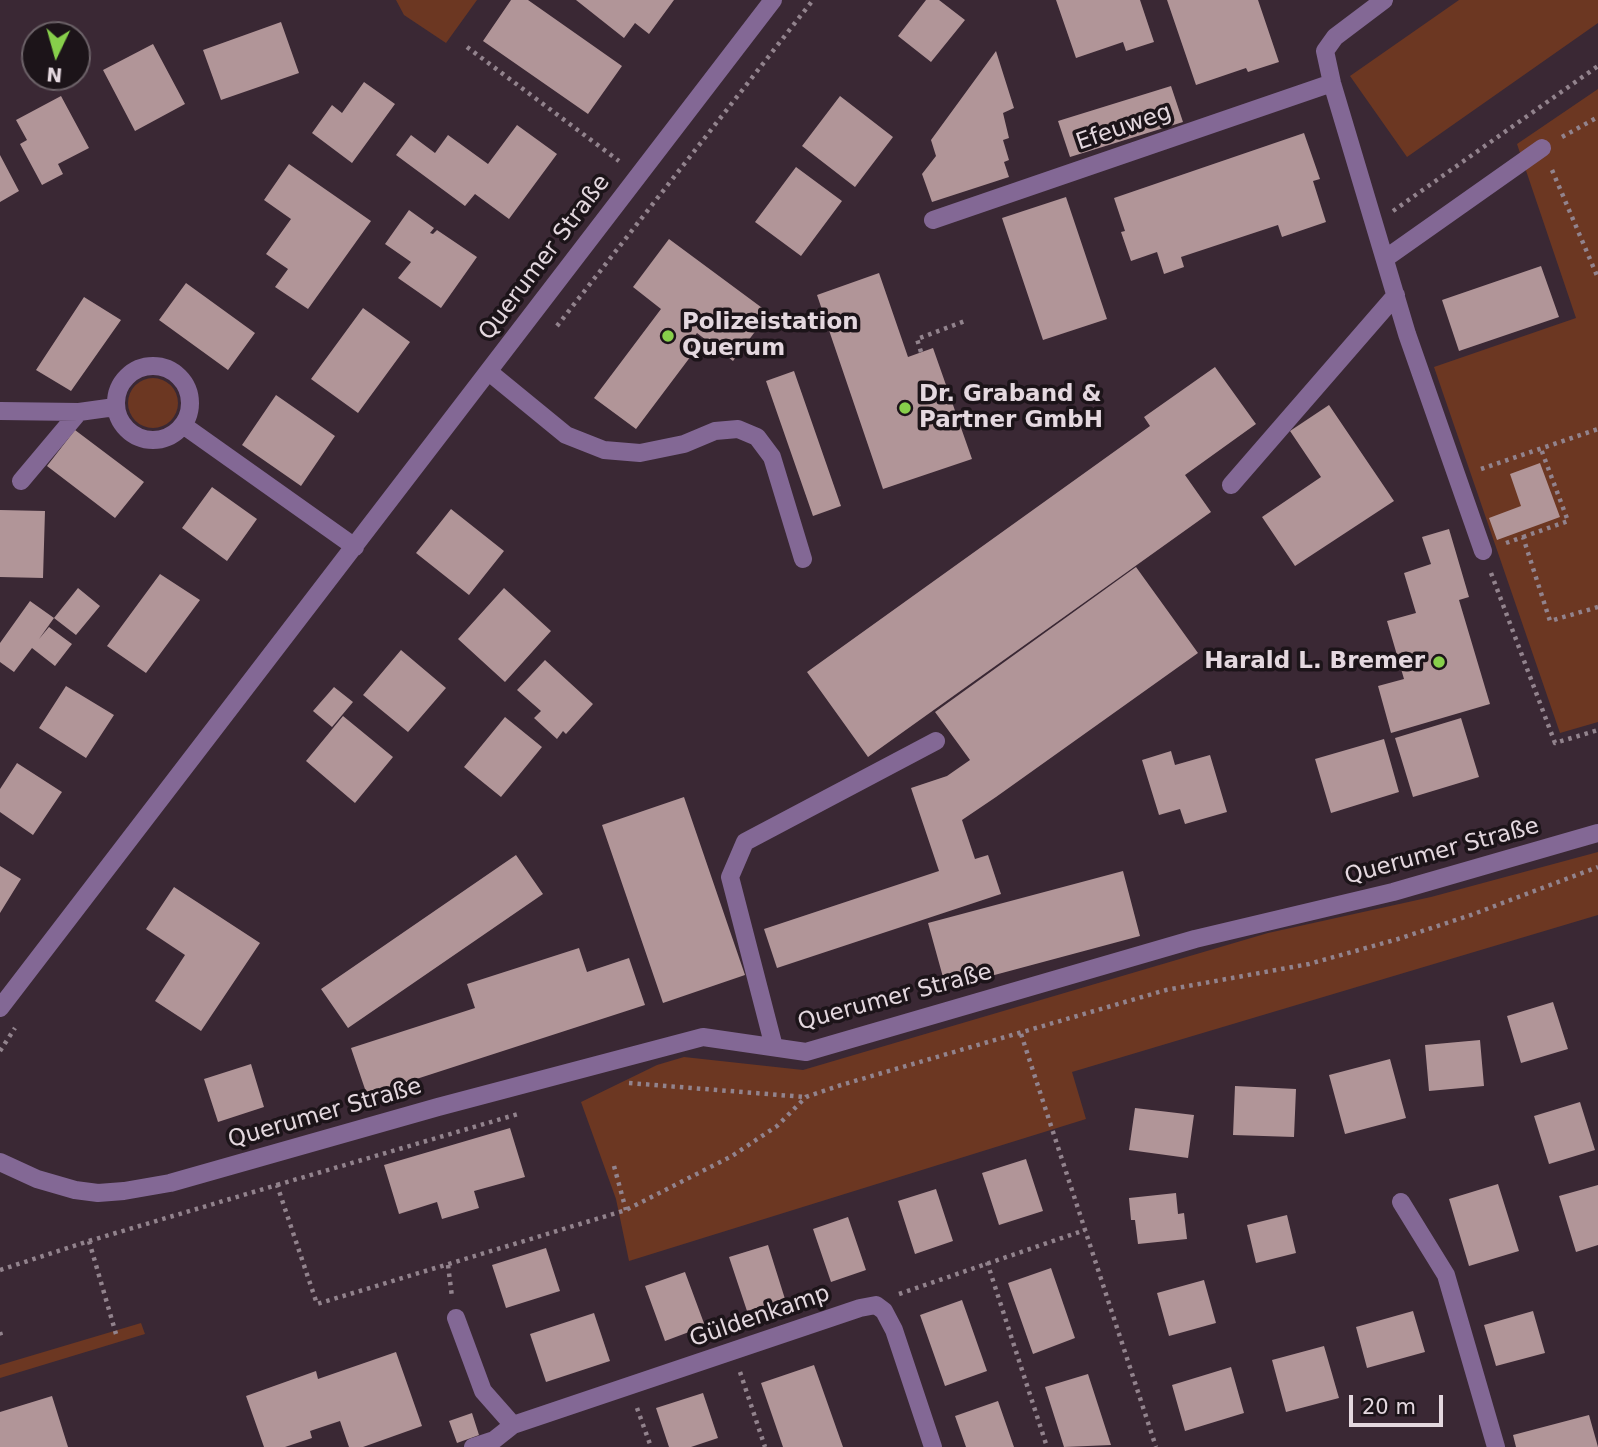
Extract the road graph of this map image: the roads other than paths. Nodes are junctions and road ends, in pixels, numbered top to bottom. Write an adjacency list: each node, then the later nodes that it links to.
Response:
1 (773, 0): 8 (street, Querumer Straße)
2 (1384, 0): 3 (street)
3 (1332, 83): 5 (street, Efeuweg); 6 (street)
4 (1542, 148): 6 (street)
5 (933, 220)
6 (1386, 258): 7 (street)
7 (1396, 295): 14 (street); 16 (street)
8 (489, 372): 15 (street, Querumer Straße); 17 (street)
9 (116, 407): 11 (street); 12 (street); 12 (street)
10 (0, 411): 11 (street)
11 (79, 412): 13 (street)
12 (183, 425): 15 (street)
13 (21, 481)
14 (1231, 485)
15 (355, 547): 20 (street, Querumer Straße)
16 (1483, 551)
17 (803, 559)
18 (936, 741): 21 (street)
19 (1598, 834): 21 (street, Querumer Straße)
20 (0, 1008)
21 (774, 1047): 22 (street, Querumer Straße)
22 (0, 1162)
23 (1401, 1202): 28 (street)
24 (456, 1318): 25 (street)
25 (513, 1425): 26 (street, Güldenkamp); 27 (street, Güldenkamp)
26 (473, 1447)
27 (933, 1447)
28 (1496, 1447)

